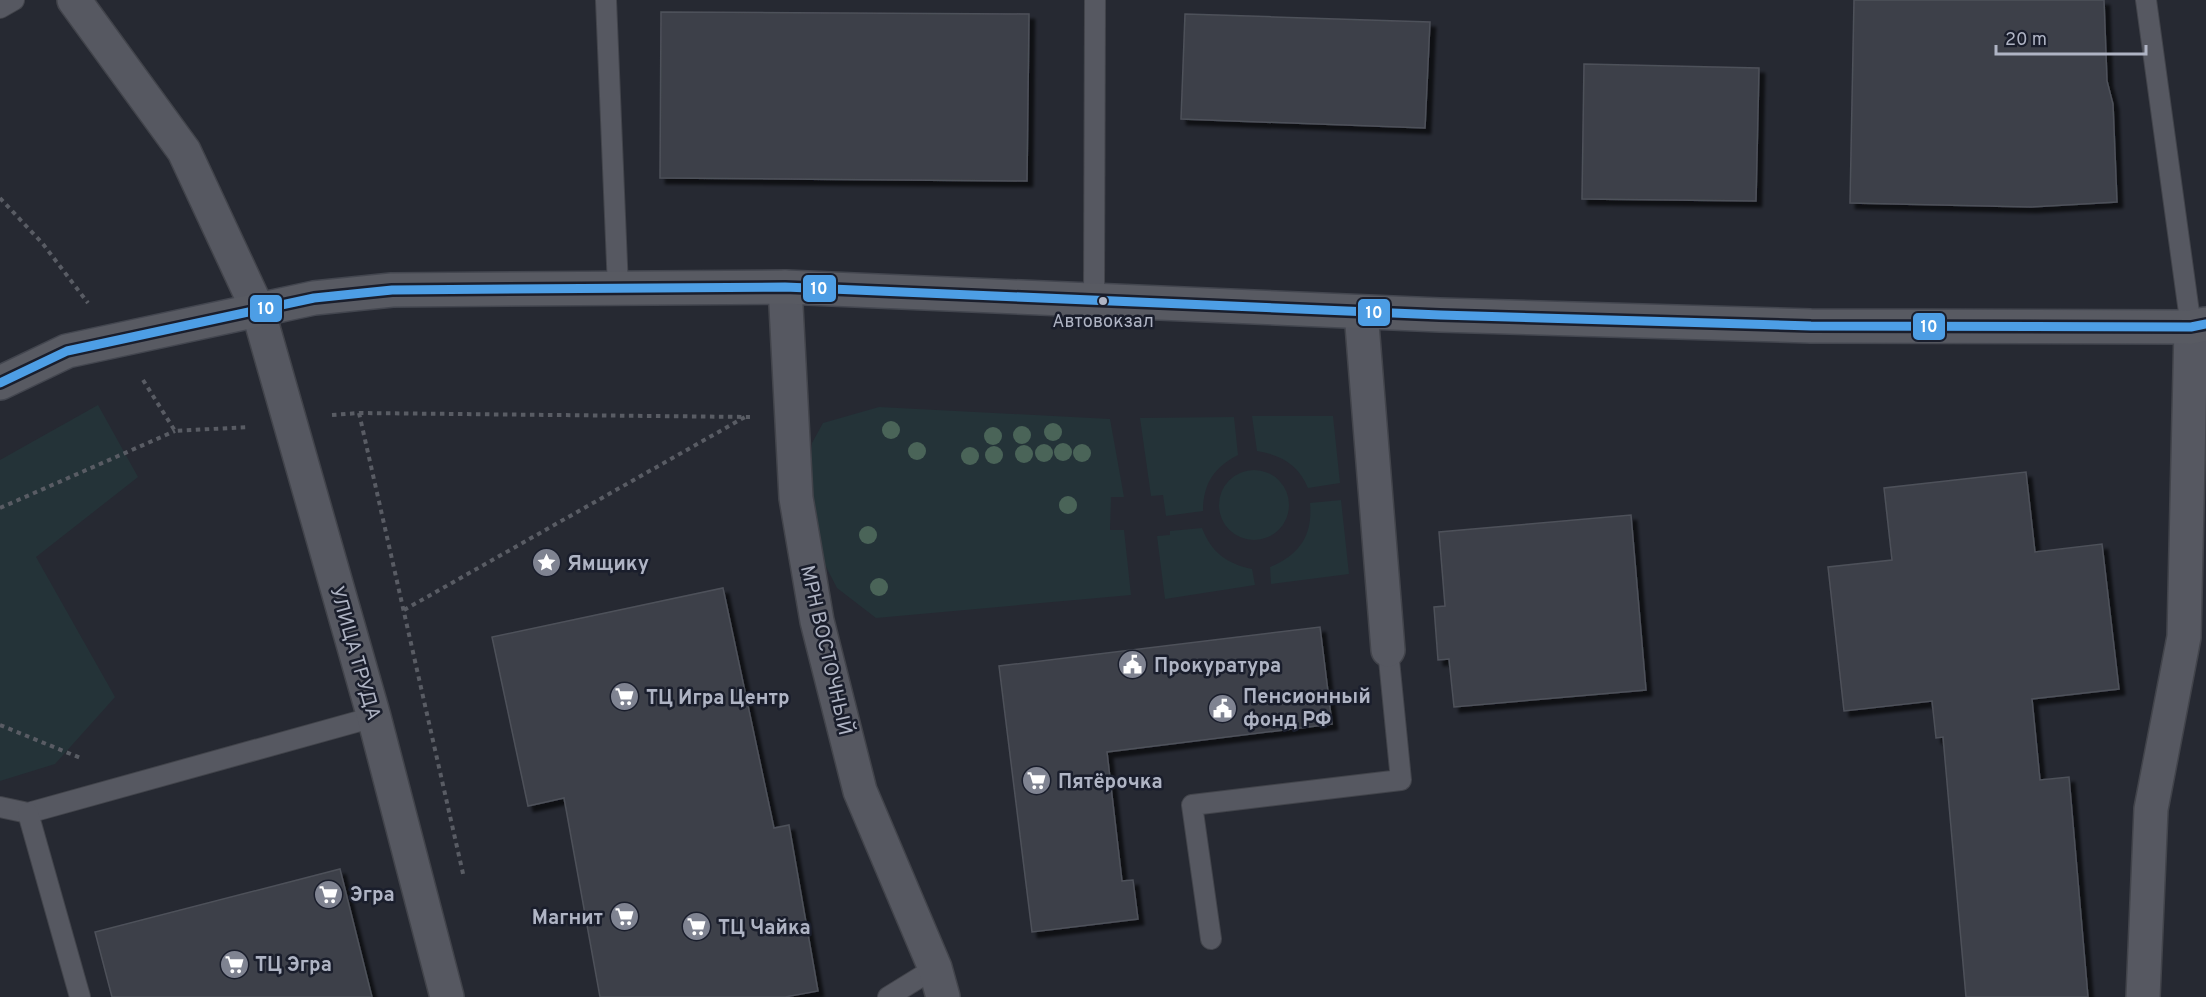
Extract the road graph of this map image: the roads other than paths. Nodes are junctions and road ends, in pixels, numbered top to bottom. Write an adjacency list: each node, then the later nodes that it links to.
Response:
1 (14, 0): 6 (lane)
2 (74, 0): 10 (street, УЛИЦА ТРУДА)
3 (606, 0): 8 (lane)
4 (1095, 0): 9 (lane)
5 (2146, 0): 12 (lane)
6 (0, 8)
7 (785, 287): 8 (main road); 9 (main road); 20 (street, МРН ВОСТОЧНЫЙ)
8 (618, 288): 10 (main road)
9 (1094, 301): 11 (main road)
10 (258, 310): 13 (main road); 16 (street, УЛИЦА ТРУДА)
11 (1361, 312): 12 (main road); 15 (street)
12 (2199, 326): 14 (street)
13 (0, 383)
14 (2195, 643): 24 (street)
15 (1388, 650): 19 (lane)
16 (374, 717): 18 (lane); 22 (street, УЛИЦА ТРУДА)
17 (0, 807): 18 (lane)
18 (28, 813): 21 (lane)
19 (1210, 939)
20 (939, 982): 23 (lane)
21 (80, 997)
22 (447, 997)
23 (888, 997)
24 (2143, 997)

